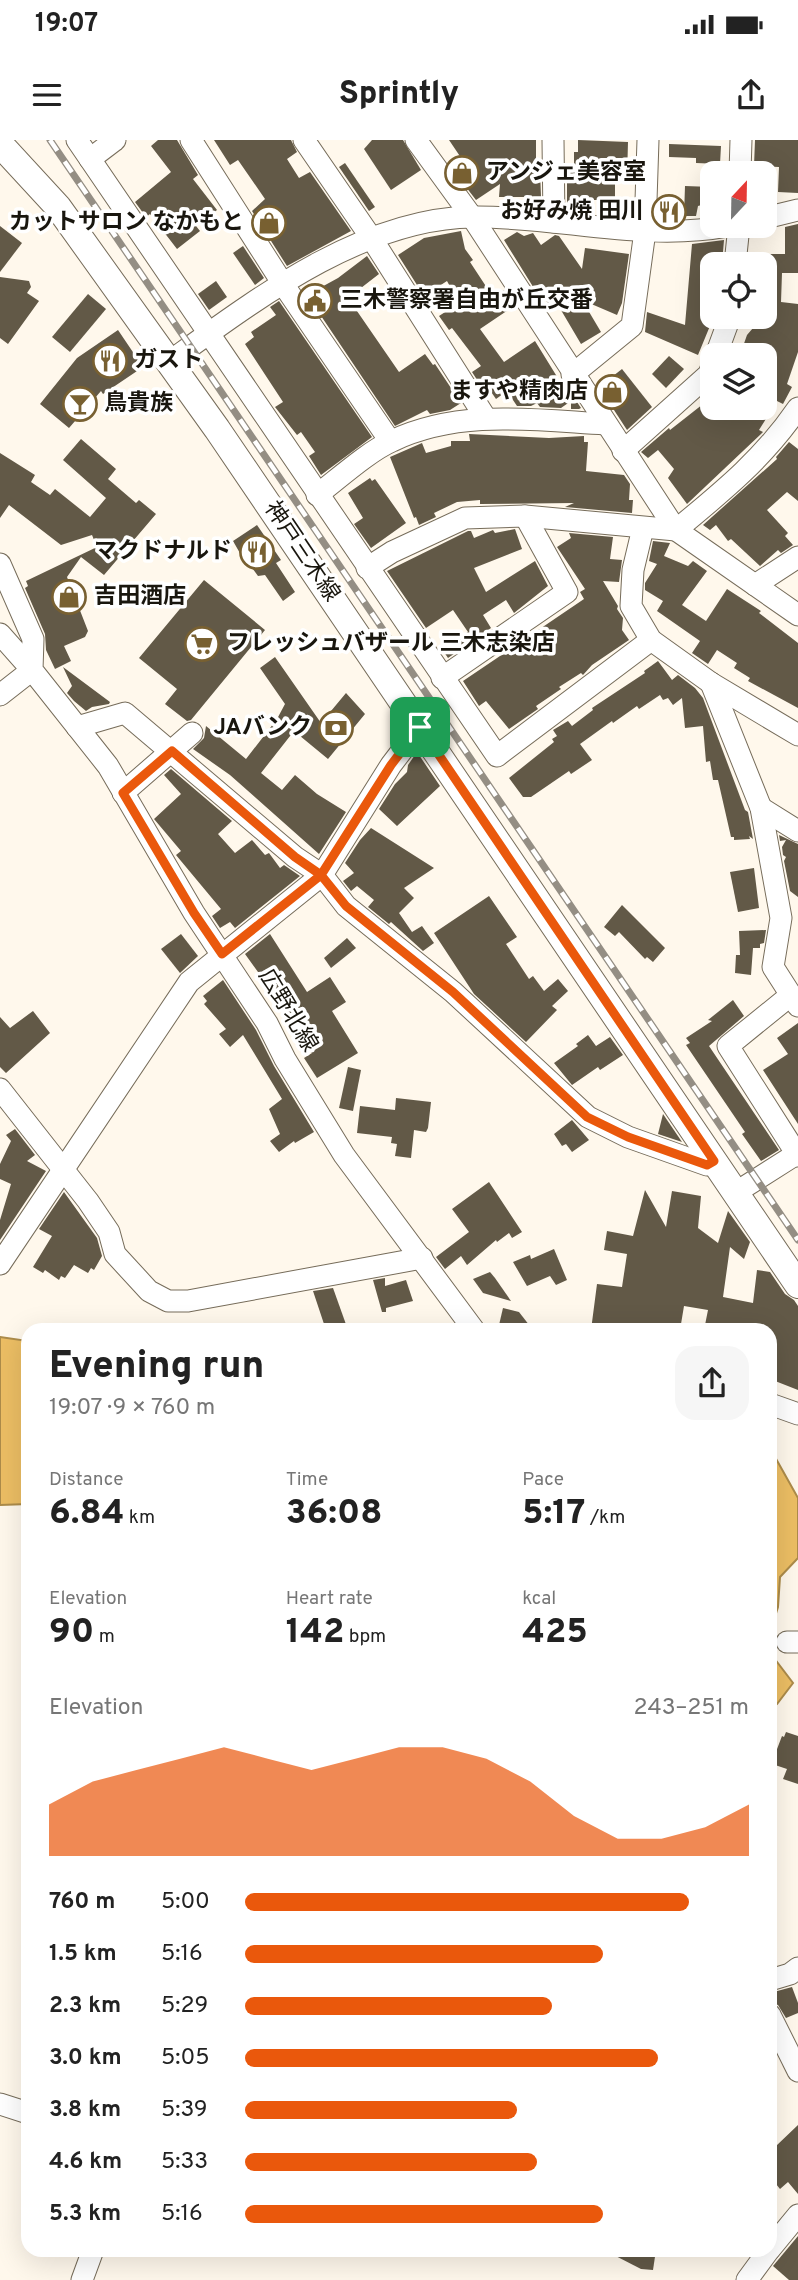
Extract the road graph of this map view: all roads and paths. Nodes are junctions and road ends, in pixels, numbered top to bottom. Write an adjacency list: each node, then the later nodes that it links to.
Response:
1 (77, 140): 10 (street)
2 (115, 140): 10 (street)
3 (191, 140): 19 (street)
4 (304, 140): 18 (street)
5 (553, 140): 15 (street)
6 (648, 140): 17 (street)
7 (741, 140): 11 (street)
8 (419, 141): 14 (street)
9 (0, 144): 21 (main road, 神戸三木線)
10 (90, 159): 20 (street)
11 (740, 161)
12 (798, 210): 13 (street)
13 (777, 215)
14 (471, 217): 15 (street); 18 (street); 22 (street)
15 (554, 222): 17 (street)
16 (700, 229): 17 (street)
17 (645, 232): 22 (street)
18 (372, 239): 19 (street); 25 (street)
19 (283, 284): 20 (street); 27 (street)
20 (208, 334): 21 (street); 29 (street)
21 (169, 362): 45 (main road, 神戸三木線)
22 (572, 375): 26 (street)
23 (700, 382): 28 (street)
24 (798, 408): 32 (street)
25 (485, 417): 26 (street); 27 (street)
26 (605, 424): 28 (street)
27 (390, 441): 29 (street)
28 (623, 451): 32 (street)
29 (317, 495): 35 (street)
30 (525, 516): 31 (street); 35 (street); 41 (street)
31 (643, 528): 32 (street); 39 (street)
32 (676, 530): 36 (street)
33 (798, 557): 36 (street)
34 (0, 564): 40 (street)
35 (367, 568): 41 (street)
36 (755, 585): 37 (street)
37 (798, 615)
38 (0, 635): 40 (street, 広野北線)
39 (651, 640): 41 (street); 42 (street)
40 (32, 670): 43 (street); 44 (street, 広野北線)
41 (442, 678)
42 (711, 683): 47 (street); 50 (street)
43 (0, 695)
44 (77, 727): 48 (street); 49 (street, 広野北線)
45 (420, 727): 52 (street); 58 (main road, 神戸三木線)
46 (192, 733): 48 (street)
47 (798, 734)
48 (172, 751): 49 (street); 52 (street)
49 (123, 793): 54 (street, 広野北線)
50 (761, 808): 51 (street); 53 (street)
51 (798, 831)
52 (321, 875): 54 (street); 58 (street)
53 (790, 923): 55 (street)
54 (222, 954): 59 (street); 61 (street, 広野北線)
55 (795, 1000): 57 (street)
56 (0, 1089): 59 (street)
57 (798, 1154): 60 (street)
58 (714, 1161): 60 (main road, 神戸三木線)
59 (64, 1169): 61 (street); 62 (street)
60 (735, 1193): 63 (main road, 神戸三木線)
61 (422, 1258): 64 (street, 広野北線)
62 (0, 1264)
63 (798, 1285)
64 (469, 1323)
65 (777, 1406): 66 (street)
66 (798, 1414)
67 (798, 1968): 68 (street)
68 (777, 1978)
69 (777, 2028): 70 (street)
70 (797, 2067)
71 (0, 2104): 72 (street)
72 (21, 2111)
73 (793, 2229): 74 (street)
74 (777, 2243)
75 (90, 2257): 77 (street)
76 (764, 2257): 78 (street)
77 (82, 2280)
78 (747, 2280)

